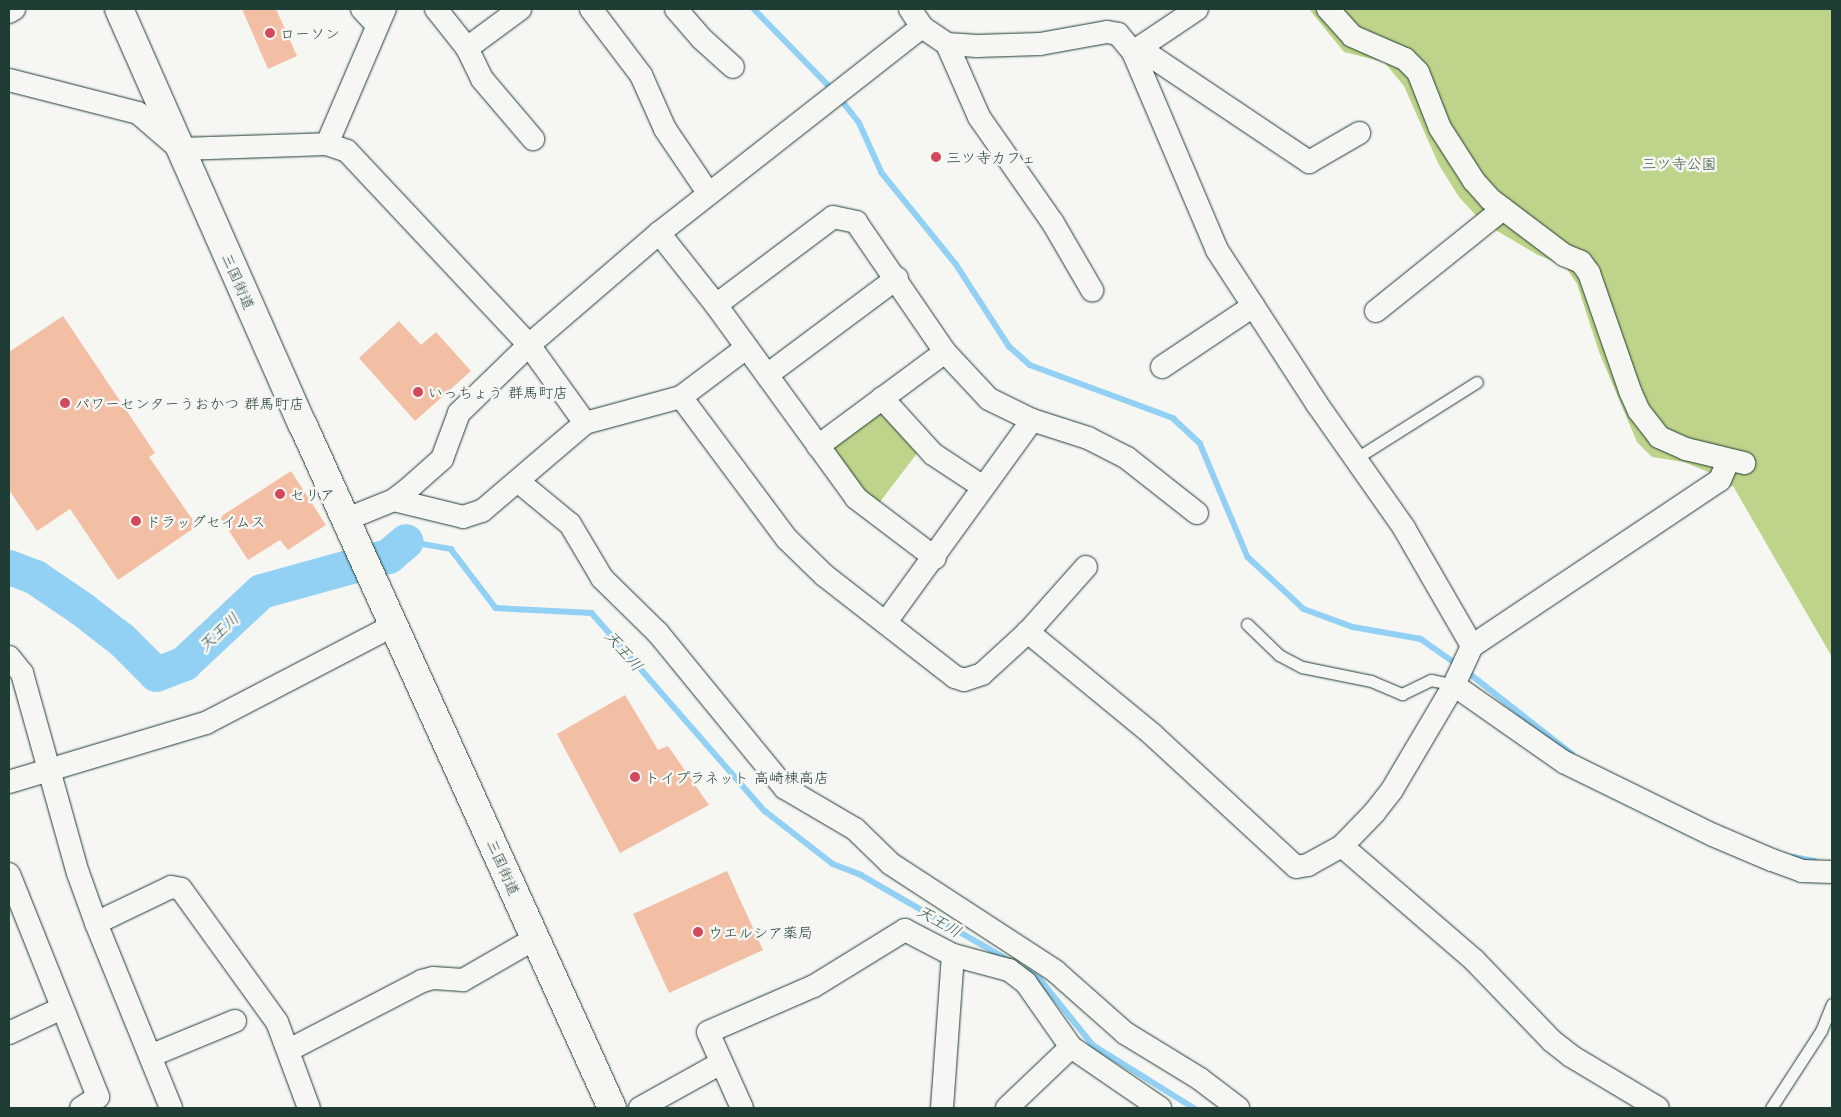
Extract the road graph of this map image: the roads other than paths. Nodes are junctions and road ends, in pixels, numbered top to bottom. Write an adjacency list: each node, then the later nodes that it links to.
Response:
1 (14, 9): 9 (street)
2 (119, 9): 20 (main road, 三国街道)
3 (436, 9): 13 (street)
4 (520, 9): 13 (street)
5 (591, 9): 21 (street)
6 (676, 9): 15 (street)
7 (1197, 9): 14 (street)
8 (1328, 9): 22 (street)
9 (9, 12)
10 (375, 14): 19 (street)
11 (916, 18): 12 (street); 21 (street)
12 (947, 44): 14 (street); 25 (street)
13 (467, 48): 18 (street)
14 (1136, 50): 17 (street); 27 (street)
15 (733, 66)
16 (9, 80): 20 (street)
17 (1359, 133)
18 (532, 140)
19 (327, 144): 20 (street); 29 (street)
20 (180, 149): 45 (main road, 三国街道)
21 (709, 194): 23 (street)
22 (1504, 209): 28 (street); 52 (street)
23 (659, 233): 26 (street); 29 (street)
24 (897, 278): 26 (street); 31 (street); 33 (street)
25 (1092, 290)
26 (716, 305): 30 (street)
27 (1253, 306): 32 (street); 40 (street)
28 (1376, 311)
29 (529, 345): 38 (street); 43 (street)
30 (746, 348): 33 (street); 35 (street)
31 (945, 352): 36 (street); 37 (street)
32 (1162, 367)
33 (767, 375): 39 (street)
34 (1477, 382): 40 (lane)
35 (681, 397): 38 (street); 48 (street)
36 (882, 398): 39 (street); 42 (street)
37 (1032, 420): 42 (street); 44 (street)
38 (585, 423): 41 (street)
39 (818, 446): 46 (street)
40 (1355, 459): 52 (street)
41 (519, 482): 43 (street); 80 (street)
42 (983, 487): 46 (street)
43 (394, 500): 45 (street)
44 (1197, 513)
45 (347, 519): 50 (main road, 三国街道)
46 (935, 558): 48 (street)
47 (1086, 567): 51 (street)
48 (886, 622): 51 (street)
49 (1247, 624): 54 (lane)
50 (394, 625): 55 (street); 61 (main road, 三国街道)
51 (1028, 632): 57 (street)
52 (1472, 646): 54 (street)
53 (9, 657): 55 (street)
54 (1454, 685): 57 (street); 58 (street)
55 (49, 771): 56 (street); 60 (street)
56 (9, 782)
57 (1342, 846): 81 (street)
58 (1832, 872)
59 (9, 874): 64 (street)
60 (96, 923): 68 (street); 69 (street)
61 (536, 938): 68 (street); 74 (main road, 三国街道)
62 (953, 955): 67 (street); 70 (street); 77 (street)
63 (1832, 1004): 82 (lane)
64 (60, 1009): 66 (street); 71 (street)
65 (235, 1021): 69 (street)
66 (9, 1033)
67 (1071, 1047): 78 (street); 79 (street)
68 (288, 1050): 73 (street)
69 (150, 1056): 72 (street)
70 (721, 1063): 75 (street); 76 (street)
71 (81, 1108)
72 (171, 1108)
73 (309, 1108)
74 (612, 1108)
75 (640, 1108)
76 (742, 1108)
77 (942, 1108)
78 (1007, 1108)
79 (1160, 1108)
80 (1238, 1108)
81 (1658, 1108)
82 (1771, 1108)

